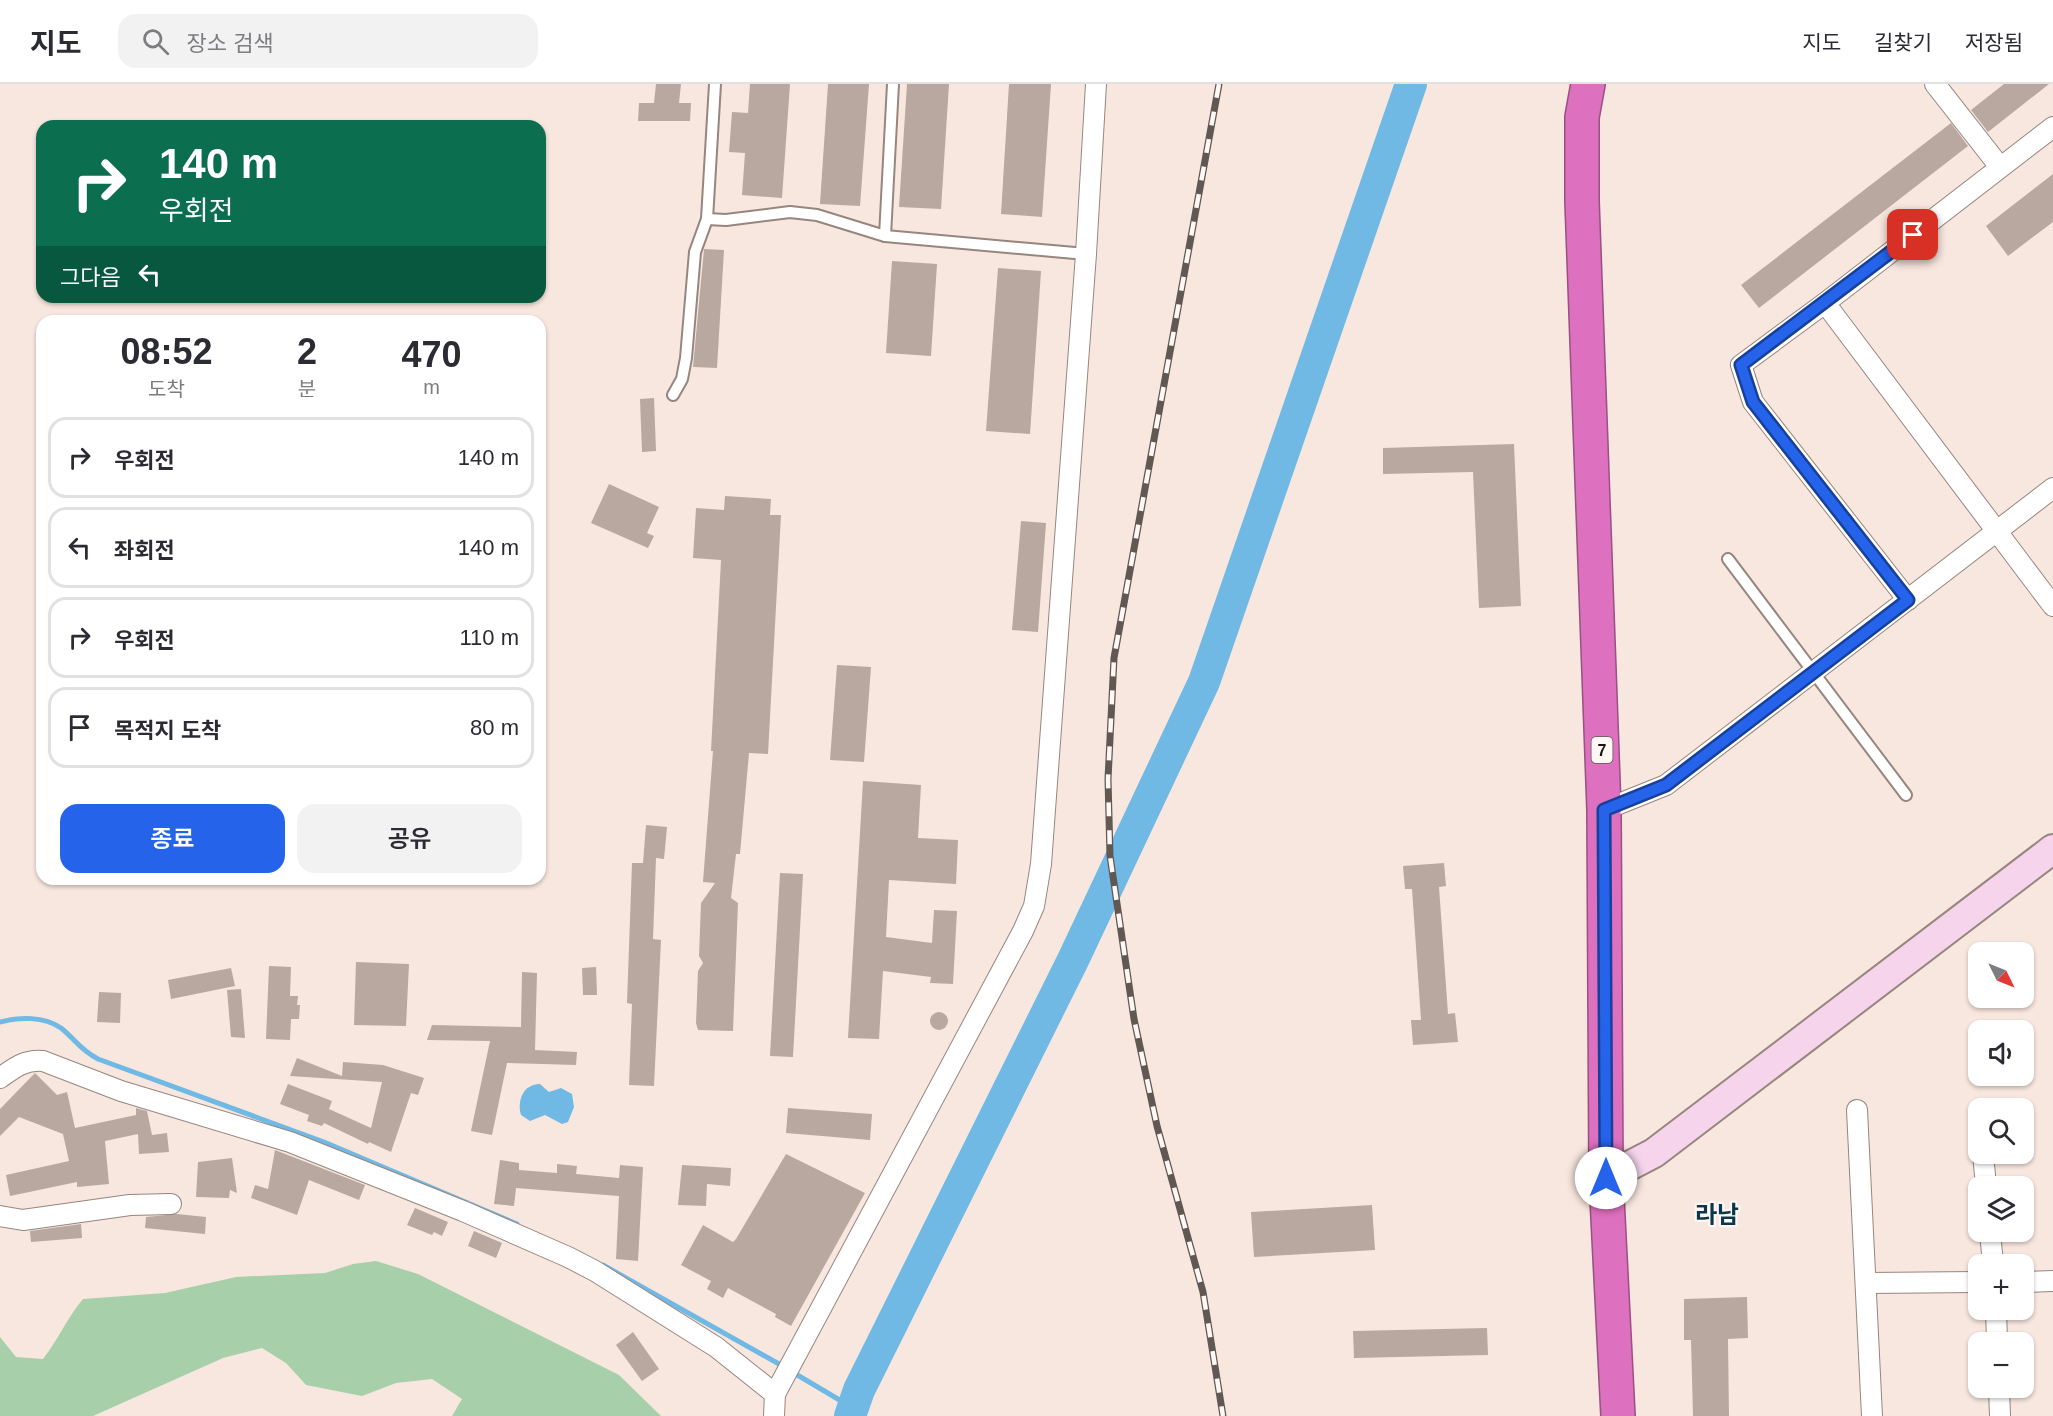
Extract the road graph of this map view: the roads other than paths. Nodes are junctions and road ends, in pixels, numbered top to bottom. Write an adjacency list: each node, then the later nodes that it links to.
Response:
1 (715, 84): 8 (lane)
2 (893, 84): 9 (lane)
3 (1096, 84): 10 (street)
4 (1588, 84): 20 (highway, 7)
5 (1935, 84): 7 (street)
6 (2053, 127): 7 (street)
7 (2000, 167): 11 (street)
8 (707, 219): 9 (lane); 12 (lane)
9 (885, 236): 10 (lane)
10 (1086, 254): 31 (street)
11 (1826, 303): 14 (street); 16 (street)
12 (673, 395)
13 (2053, 488): 14 (street)
14 (1996, 532): 16 (street); 17 (street)
15 (1728, 559): 18 (lane)
16 (1908, 600): 18 (street)
17 (2053, 606)
18 (1814, 672): 19 (lane); 20 (street)
19 (1906, 795)
20 (1604, 810): 24 (highway, 7)
21 (2053, 849): 24 (main road)
22 (0, 1078): 31 (street)
23 (1857, 1110): 30 (street)
24 (1606, 1178): 34 (highway, 7)
25 (171, 1204): 26 (street)
26 (0, 1216)
27 (2053, 1281): 29 (street)
28 (1968, 1282): 30 (street)
29 (2034, 1282)
30 (1867, 1283): 35 (street)
31 (775, 1394): 33 (street)
32 (1999, 1398): 36 (street)
33 (774, 1416)
34 (1618, 1416)
35 (1872, 1416)
36 (2000, 1416)

